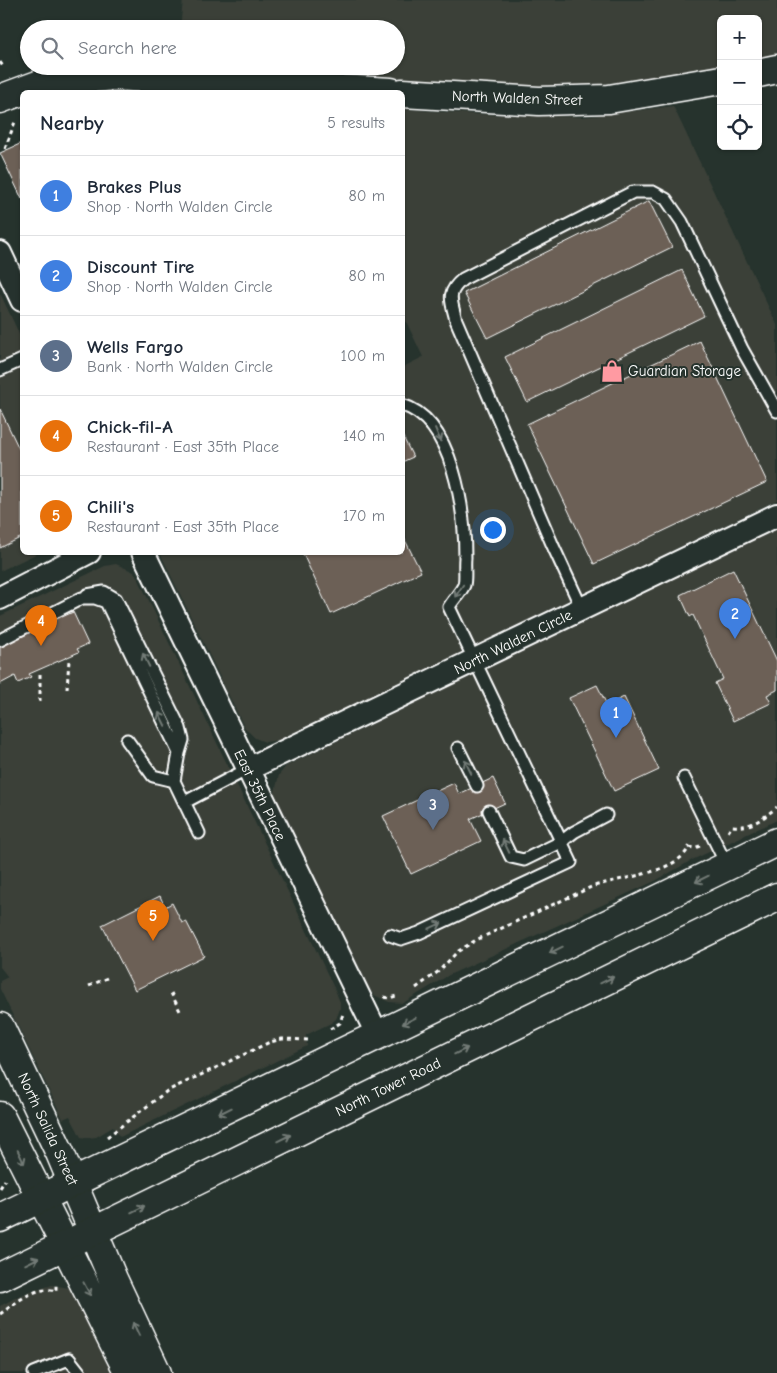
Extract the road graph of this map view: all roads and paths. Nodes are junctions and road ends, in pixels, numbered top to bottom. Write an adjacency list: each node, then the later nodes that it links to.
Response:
1 (0, 62): 2 (path)
2 (4, 68)
3 (777, 69): 4 (main road)
4 (762, 72)
5 (717, 81): 9 (main road, North Walden Street)
6 (196, 87): 7 (main road); 8 (main road)
7 (35, 90)
8 (313, 90)
9 (405, 93)
10 (20, 100): 11 (main road)
11 (8, 109): 12 (path)
12 (5, 149)
13 (0, 253): 14 (street)
14 (20, 296)
15 (20, 361): 16 (lane)
16 (0, 370)
17 (405, 406): 26 (lane, one-way to 26)
18 (777, 410): 23 (lane)
19 (777, 514): 23 (street, North Walden Circle)
20 (83, 555): 22 (street)
21 (144, 555): 32 (street, East 35th Place)
22 (0, 598)
23 (582, 609): 26 (street, North Walden Circle)
24 (0, 640): 34 (lane, one-way to 24)
25 (69, 660): 28 (path)
26 (475, 660): 32 (street, North Walden Circle); 42 (lane)
27 (40, 674): 29 (path)
28 (67, 689)
29 (40, 702)
30 (127, 740): 34 (lane)
31 (458, 748): 35 (lane, one-way to 31)
32 (248, 769): 36 (lane); 58 (street, East 35th Place)
33 (684, 778): 45 (lane)
34 (174, 781): 36 (lane)
35 (476, 786)
36 (185, 802): 41 (lane)
37 (777, 807): 40 (path)
38 (489, 811): 42 (lane, one-way to 38)
39 (606, 815): 42 (lane)
40 (731, 830)
41 (199, 833)
42 (561, 842): 47 (lane, one-way to 42)
43 (777, 842): 45 (main road)
44 (694, 848): 50 (path)
45 (727, 866): 58 (main road, one-way to 58)
46 (777, 897): 65 (main road, North Tower Road, one-way to 46)
47 (390, 935)
48 (107, 978): 49 (path)
49 (89, 986)
50 (410, 990)
51 (171, 993): 54 (path)
52 (404, 993): 53 (path)
53 (379, 998)
54 (180, 1011)
55 (347, 1013): 57 (path)
56 (0, 1028): 62 (main road, North Salida Street)
57 (324, 1033)
58 (378, 1036): 62 (main road, one-way to 62)
59 (316, 1037): 61 (path)
60 (0, 1116): 63 (main road, one-way to 63)
61 (100, 1142)
62 (74, 1184): 63 (main road); 65 (main road, North Salida Street)
63 (41, 1198): 64 (main road); 66 (main road)
64 (0, 1218)
65 (94, 1230): 66 (main road, North Tower Road); 73 (main road, North Salida Street, one-way to 65)
66 (64, 1246): 67 (main road, North Tower Road, one-way to 66); 72 (main road, one-way to 72)
67 (0, 1276)
68 (57, 1287): 69 (path)
69 (0, 1314)
70 (34, 1373): 71 (lane)
71 (80, 1373)
72 (129, 1373)
73 (158, 1373)

